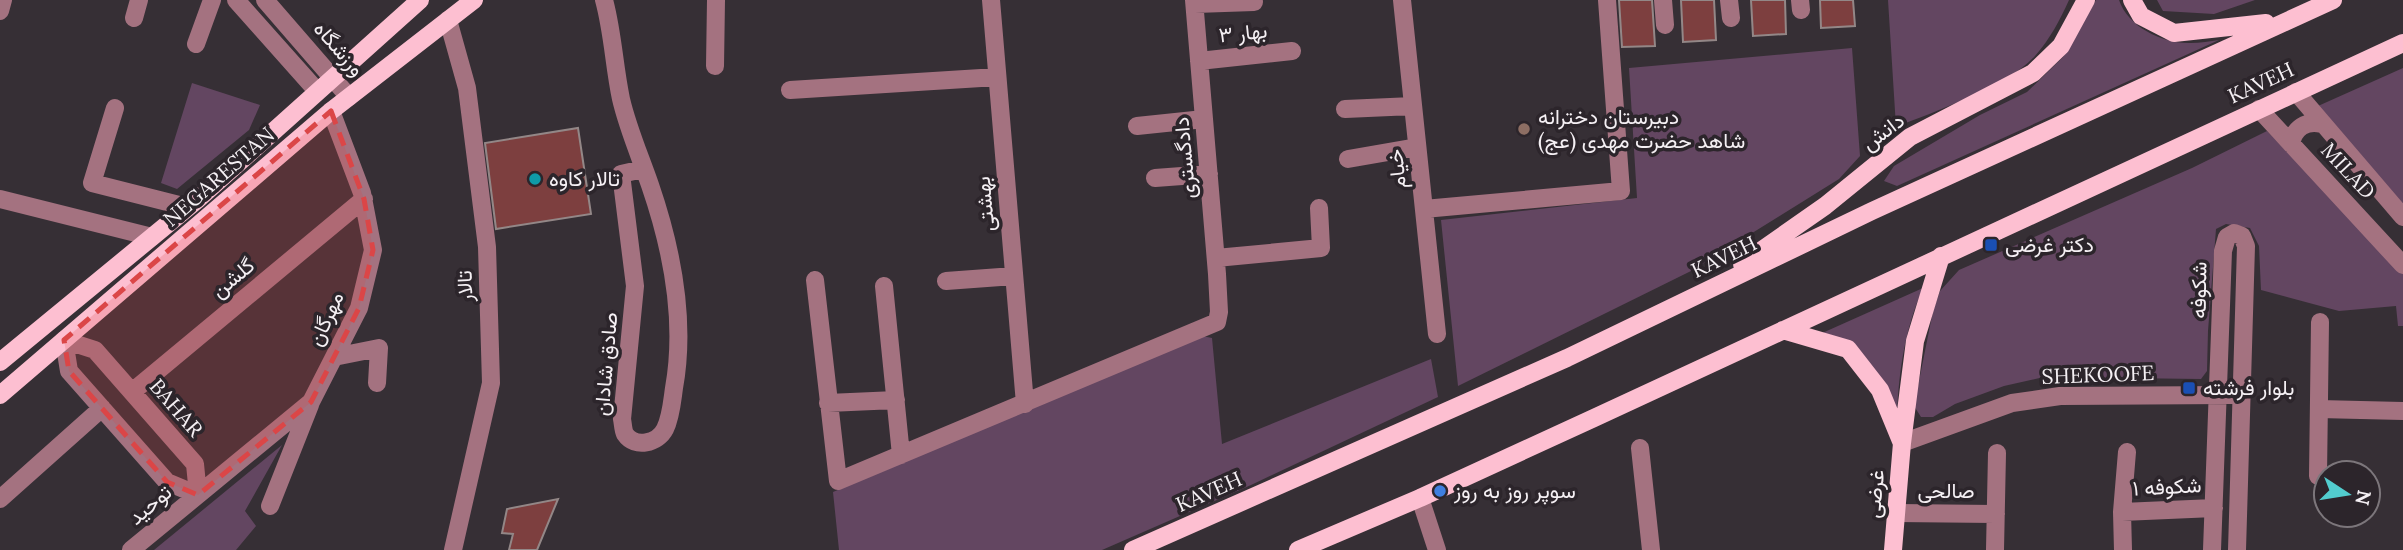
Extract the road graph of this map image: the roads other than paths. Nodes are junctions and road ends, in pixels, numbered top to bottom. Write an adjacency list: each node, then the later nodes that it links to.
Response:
1 (4, 0): 20 (street)
2 (139, 0): 21 (street)
3 (212, 0): 27 (street)
4 (236, 0): 34 (street, ورزشگاه)
5 (265, 0): 31 (street, ورزشگاه)
6 (420, 0): 31 (main road, NEGARESTAN)
7 (474, 0): 24 (main road, NEGARESTAN)
8 (604, 0): 48 (street, صادق شادان)
9 (716, 0): 30 (street)
10 (991, 0): 32 (street, بهشتی)
11 (1402, 0): 37 (street, خیام)
12 (1607, 0): 55 (street)
13 (1663, 0): 25 (street)
14 (1729, 0): 22 (street)
15 (2086, 0): 65 (main road, دانش)
16 (2132, 0): 23 (main road)
17 (2333, 0): 23 (main road, KAVEH)
18 (1195, 2): 19 (street); 29 (street, دادگستری)
19 (1254, 2)
20 (0, 11)
21 (134, 18)
22 (1731, 18)
23 (2290, 19): 65 (main road, KAVEH)
24 (448, 20): 36 (main road, NEGARESTAN); 100 (street, تالار)
25 (1665, 25)
26 (2403, 43): 35 (main road, KAVEH)
27 (196, 44)
28 (1292, 51): 29 (street, بهار ۳)
29 (1199, 61): 42 (street, دادگستری)
30 (715, 66)
31 (333, 77): 34 (main road, NEGARESTAN); 36 (street, ورزشگاه)
32 (998, 77): 33 (street); 61 (street, بهشتی)
33 (790, 90)
34 (317, 91): 41 (main road); 53 (main road, NEGARESTAN)
35 (2296, 92): 40 (main road, KAVEH); 43 (street, MILAD)
36 (349, 97): 41 (main road, NEGARESTAN)
37 (1413, 107): 39 (street); 46 (street, خیام)
38 (116, 108): 53 (street)
39 (1345, 109)
40 (2259, 109): 45 (street, MILAD); 58 (main road, KAVEH)
41 (331, 111): 52 (street, مهرگان); 69 (main road, NEGARESTAN)
42 (1204, 119): 44 (street); 49 (street, دادگستری)
43 (2322, 124): 45 (street); 56 (street, MILAD)
44 (1137, 126)
45 (2291, 144): 60 (street, MILAD)
46 (1417, 147): 47 (street); 55 (street, خیام)
47 (1348, 159)
48 (643, 169): 48 (street, صادق شادان)
49 (1209, 174): 50 (street); 59 (street, دادگستری)
50 (1155, 178)
51 (0, 199): 57 (street)
52 (364, 199): 70 (street, مهرگان); 73 (street, گلشن)
53 (187, 207): 57 (main road, NEGARESTAN)
54 (1319, 208): 59 (street)
55 (1424, 209): 68 (street, خیام)
56 (2403, 217)
57 (152, 237): 71 (main road, NEGARESTAN)
58 (1941, 256): 67 (main road, KAVEH); 84 (main road, غرضی)
59 (1216, 258): 80 (street, دادگستری)
60 (2403, 265)
61 (1014, 276): 63 (street); 80 (street, بهشتی)
62 (815, 280): 79 (street)
63 (946, 281)
64 (884, 286): 77 (street)
65 (1695, 296): 101 (main road, KAVEH)
66 (2320, 322): 82 (street)
67 (1783, 330): 84 (main road); 91 (main road, KAVEH)
68 (1437, 334)
69 (64, 340): 73 (street, BAHAR); 74 (main road, NEGARESTAN); 81 (street)
70 (334, 357): 72 (street); 78 (street, مهرگان)
71 (0, 362)
72 (377, 383)
73 (132, 393): 90 (street, BAHAR)
74 (0, 395)
75 (2218, 395): 76 (street, SHEKOOFE); 76 (street, شکوفه); 84 (street, SHEKOOFE); 94 (street, شکوفه)
76 (2243, 395): 108 (street, شکوفه)
77 (896, 400): 79 (street); 88 (street)
78 (311, 402): 90 (street, مهرگان); 93 (street)
79 (828, 403): 88 (street)
80 (1025, 404): 88 (street)
81 (102, 408): 90 (street); 92 (street)
82 (2319, 409): 83 (street); 89 (street)
83 (2403, 411)
84 (1902, 443): 96 (main road, غرضی)
85 (1640, 448): 103 (street)
86 (2127, 452): 95 (street)
87 (1997, 453): 97 (street)
88 (901, 455)
89 (2318, 459)
90 (198, 495): 99 (street, توحید)
91 (1420, 498): 98 (street); 102 (main road, KAVEH)
92 (0, 499)
93 (270, 506)
94 (2214, 508): 95 (street, شکوفه ۱); 107 (street, شکوفه)
95 (2122, 512): 106 (street)
96 (1896, 513): 97 (street, صالحی); 104 (main road, غرضی)
97 (1996, 514): 105 (street)
98 (1437, 549)
99 (131, 550)
100 (453, 550)
101 (1133, 550)
102 (1298, 550)
103 (1651, 550)
104 (1893, 550)
105 (1995, 550)
106 (2123, 550)
107 (2212, 550)
108 (2237, 550)

